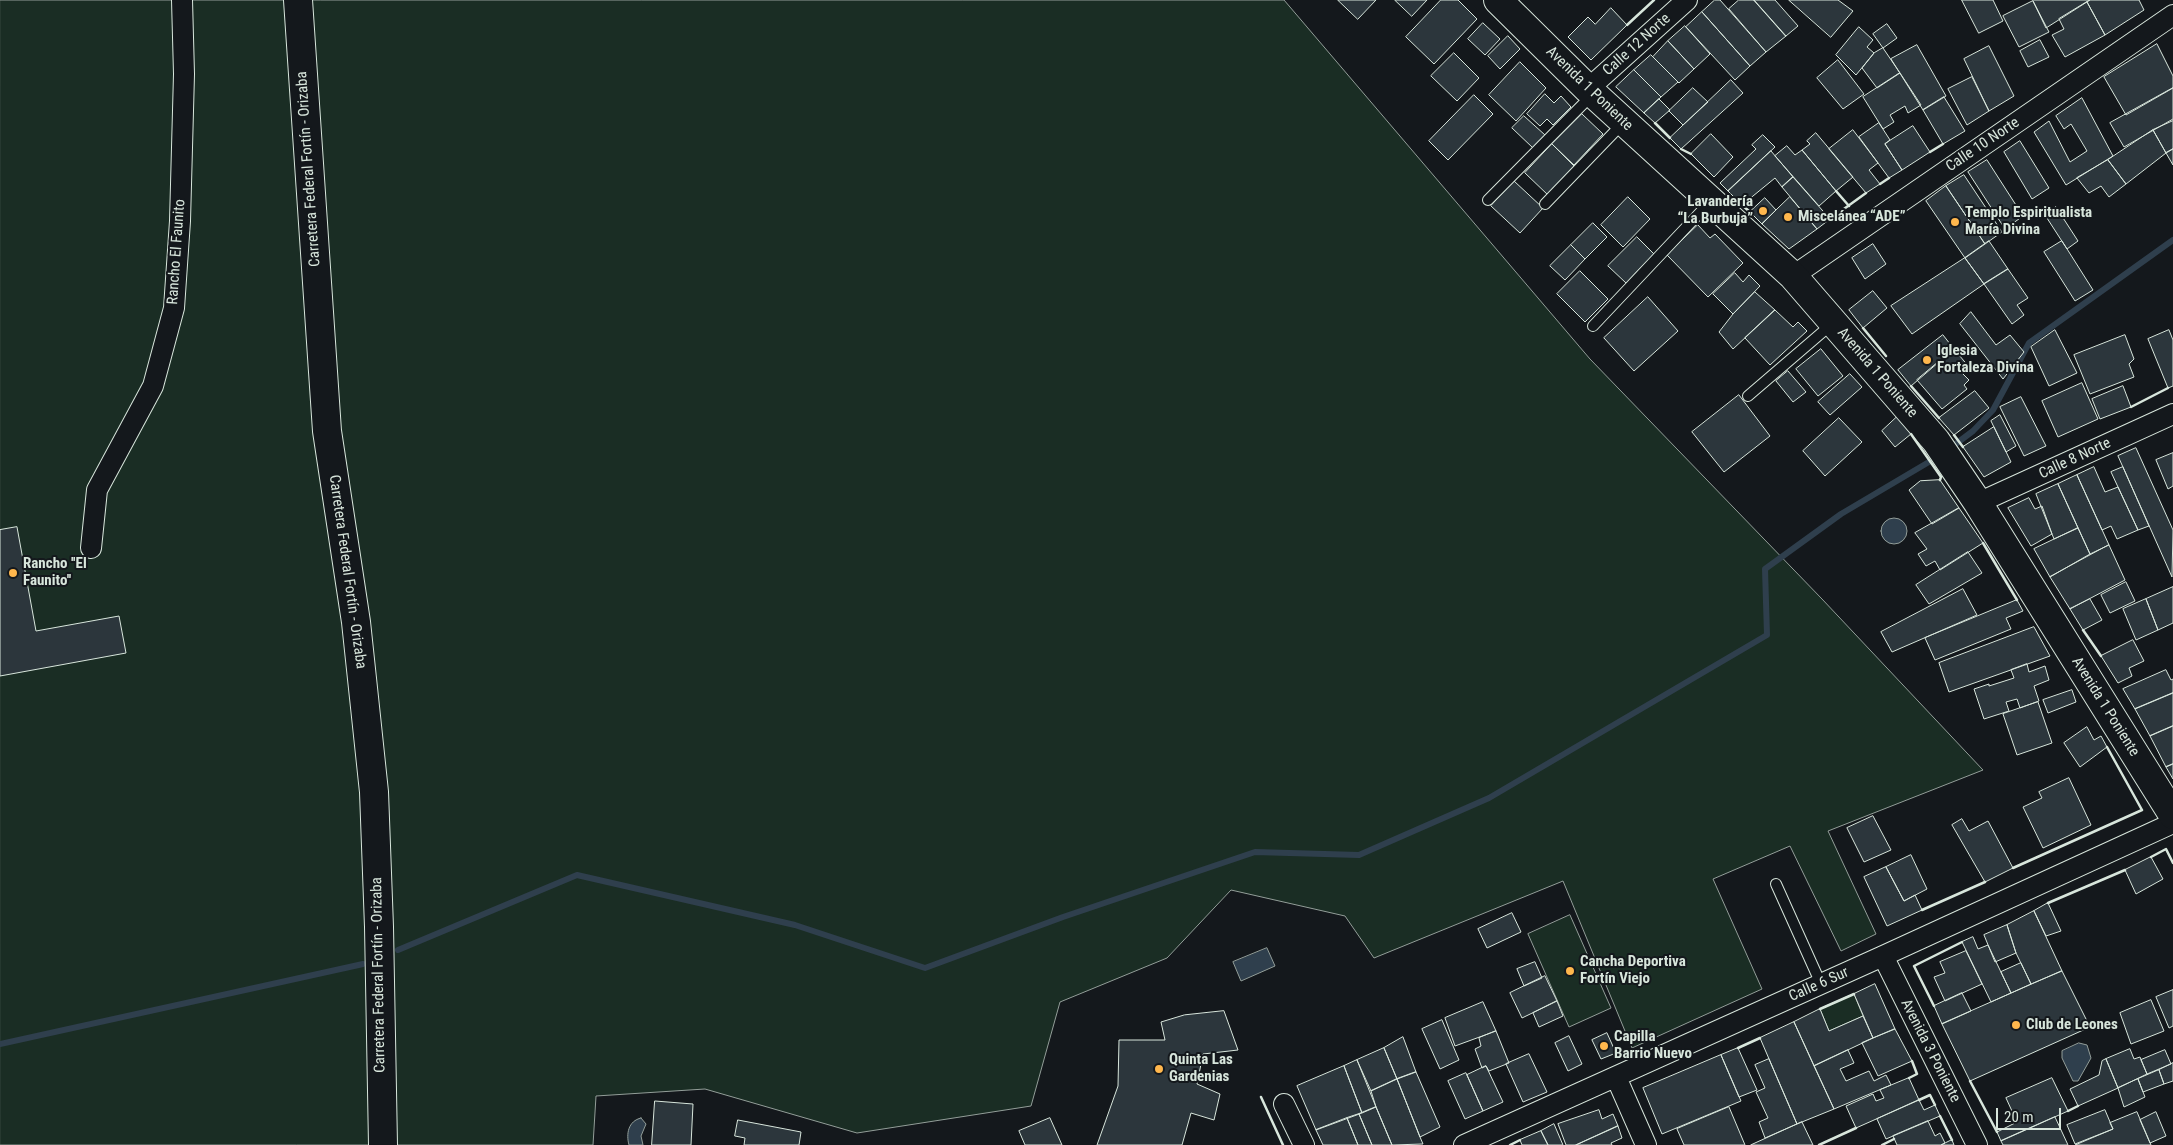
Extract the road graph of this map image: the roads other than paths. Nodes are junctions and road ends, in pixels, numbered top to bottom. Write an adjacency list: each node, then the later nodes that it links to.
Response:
1 (182, 0): 17 (street, Rancho El Faunito)
2 (298, 0): 25 (main road, Carretera Federal Fortín - Orizaba)
3 (1498, 0): 6 (main road, Avenida 1 Poniente)
4 (1687, 0): 6 (street, Calle 12 Norte)
5 (2169, 14): 11 (street, Calle 10 Norte)
6 (1591, 92): 7 (main road, Avenida 1 Poniente); 8 (lane)
7 (1624, 122): 9 (main road, Avenida 1 Poniente); 10 (lane)
8 (1488, 200)
9 (1710, 202): 11 (main road, Avenida 1 Poniente); 13 (lane)
10 (1545, 204)
11 (1793, 276): 12 (main road, Avenida 1 Poniente)
12 (1833, 322): 14 (lane); 16 (main road, Avenida 1 Poniente)
13 (1593, 326)
14 (1748, 396)
15 (2173, 414): 16 (street, Calle 8 Norte)
16 (1978, 503): 18 (main road, Avenida 1 Poniente)
17 (91, 548)
18 (2173, 815)
19 (2173, 823): 21 (street, Calle 6 Sur)
20 (1776, 884): 22 (lane)
21 (1883, 956): 22 (street, Calle 6 Sur); 29 (street, Avenida 3 Poniente)
22 (1821, 984): 23 (street, Calle 6 Sur)
23 (1616, 1077): 27 (street, Calle 6 Sur); 28 (street)
24 (1284, 1104): 26 (street)
25 (383, 1145)
26 (1304, 1145)
27 (1464, 1145)
28 (1646, 1145)
29 (1977, 1145)

